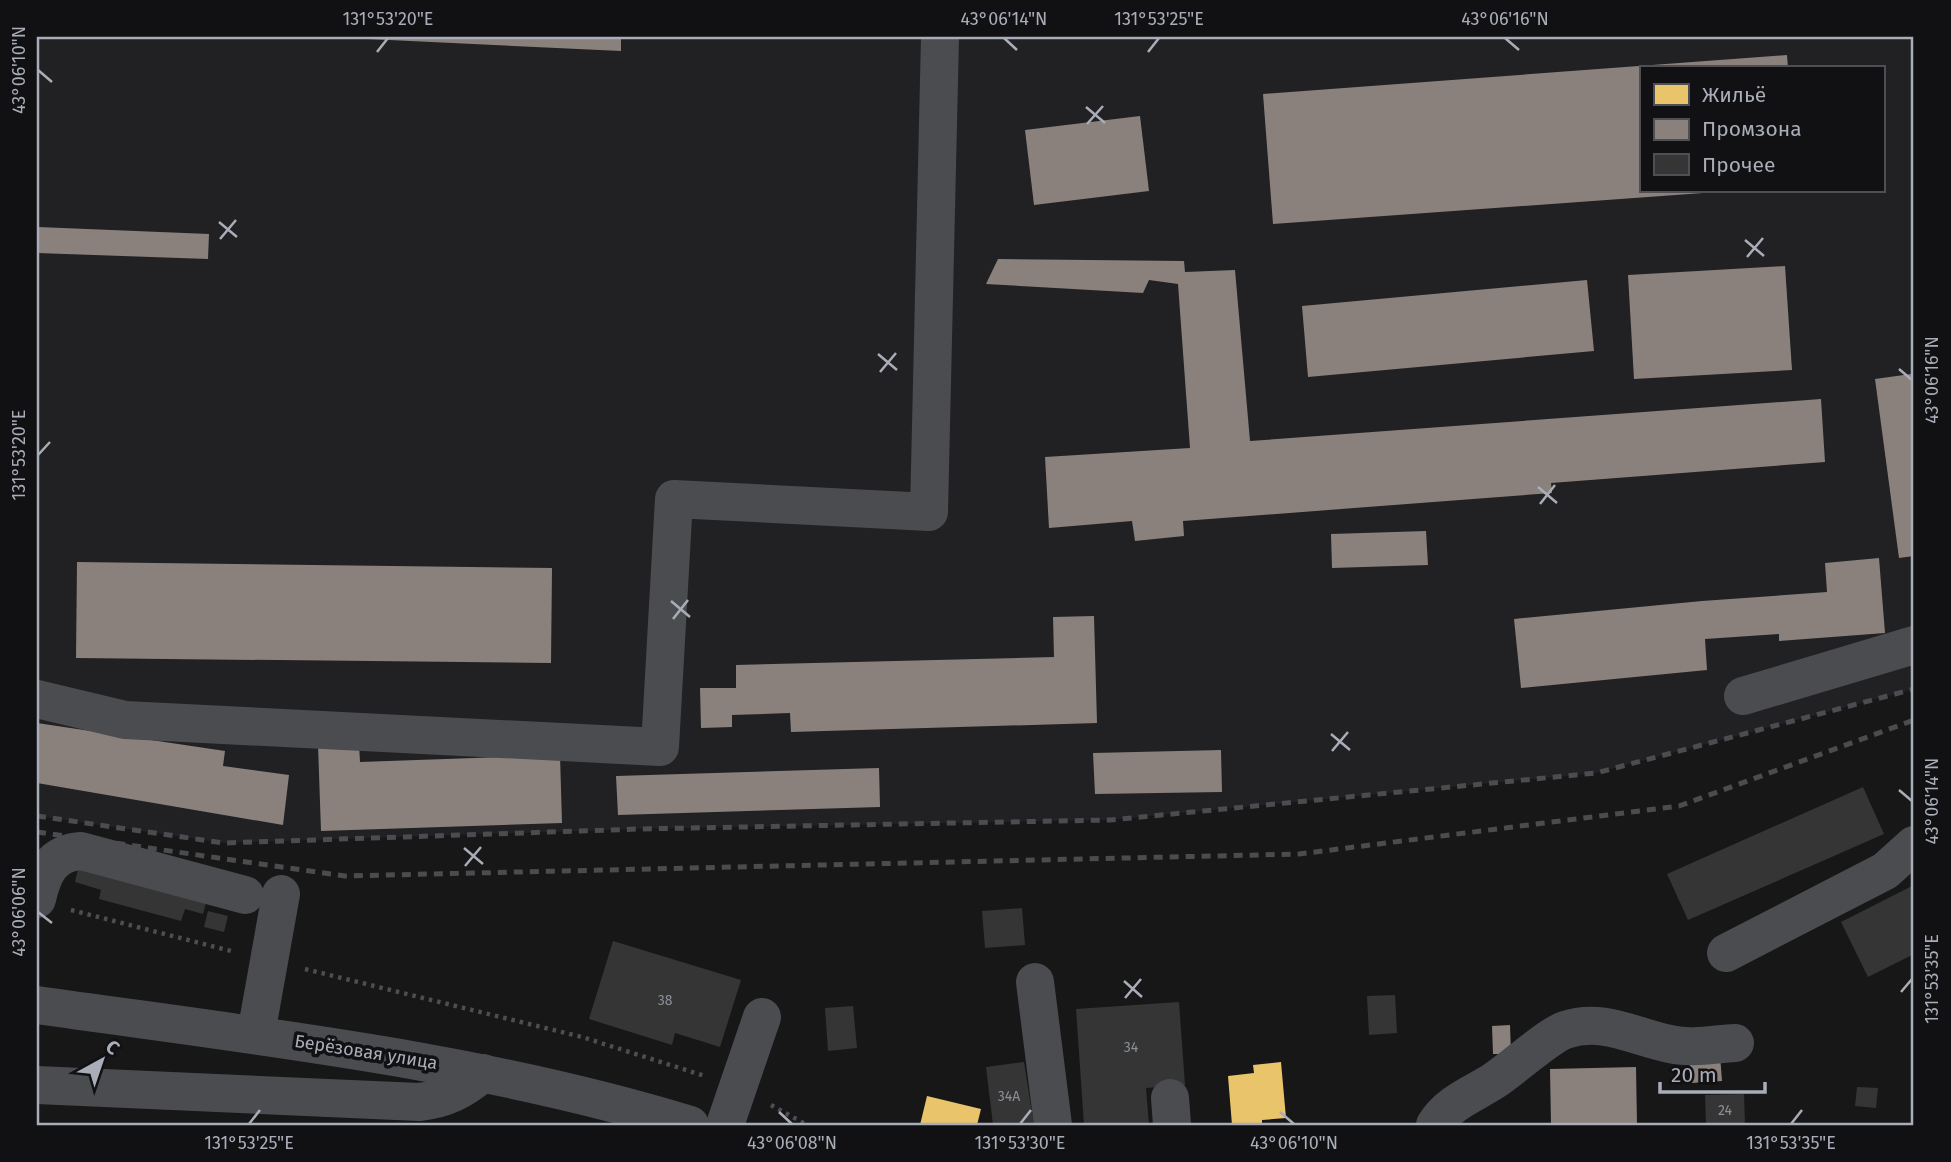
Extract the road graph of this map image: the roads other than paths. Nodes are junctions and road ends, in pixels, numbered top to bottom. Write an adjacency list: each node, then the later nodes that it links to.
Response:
1 (940, 37): 4 (street)
2 (1914, 645): 3 (street)
3 (1743, 696)
4 (37, 699)
5 (1914, 845): 7 (street)
6 (50, 904): 11 (street)
7 (1726, 953)
8 (1035, 982): 17 (street)
9 (37, 1005): 11 (street, Берёзовая улица)
10 (762, 1017): 16 (street)
11 (256, 1034): 13 (street, Берёзовая улица)
12 (1735, 1043): 18 (street)
13 (484, 1073): 14 (street); 15 (street, Берёзовая улица)
14 (37, 1085)
15 (665, 1122)
16 (725, 1125)
17 (1053, 1125)
18 (1436, 1125)

